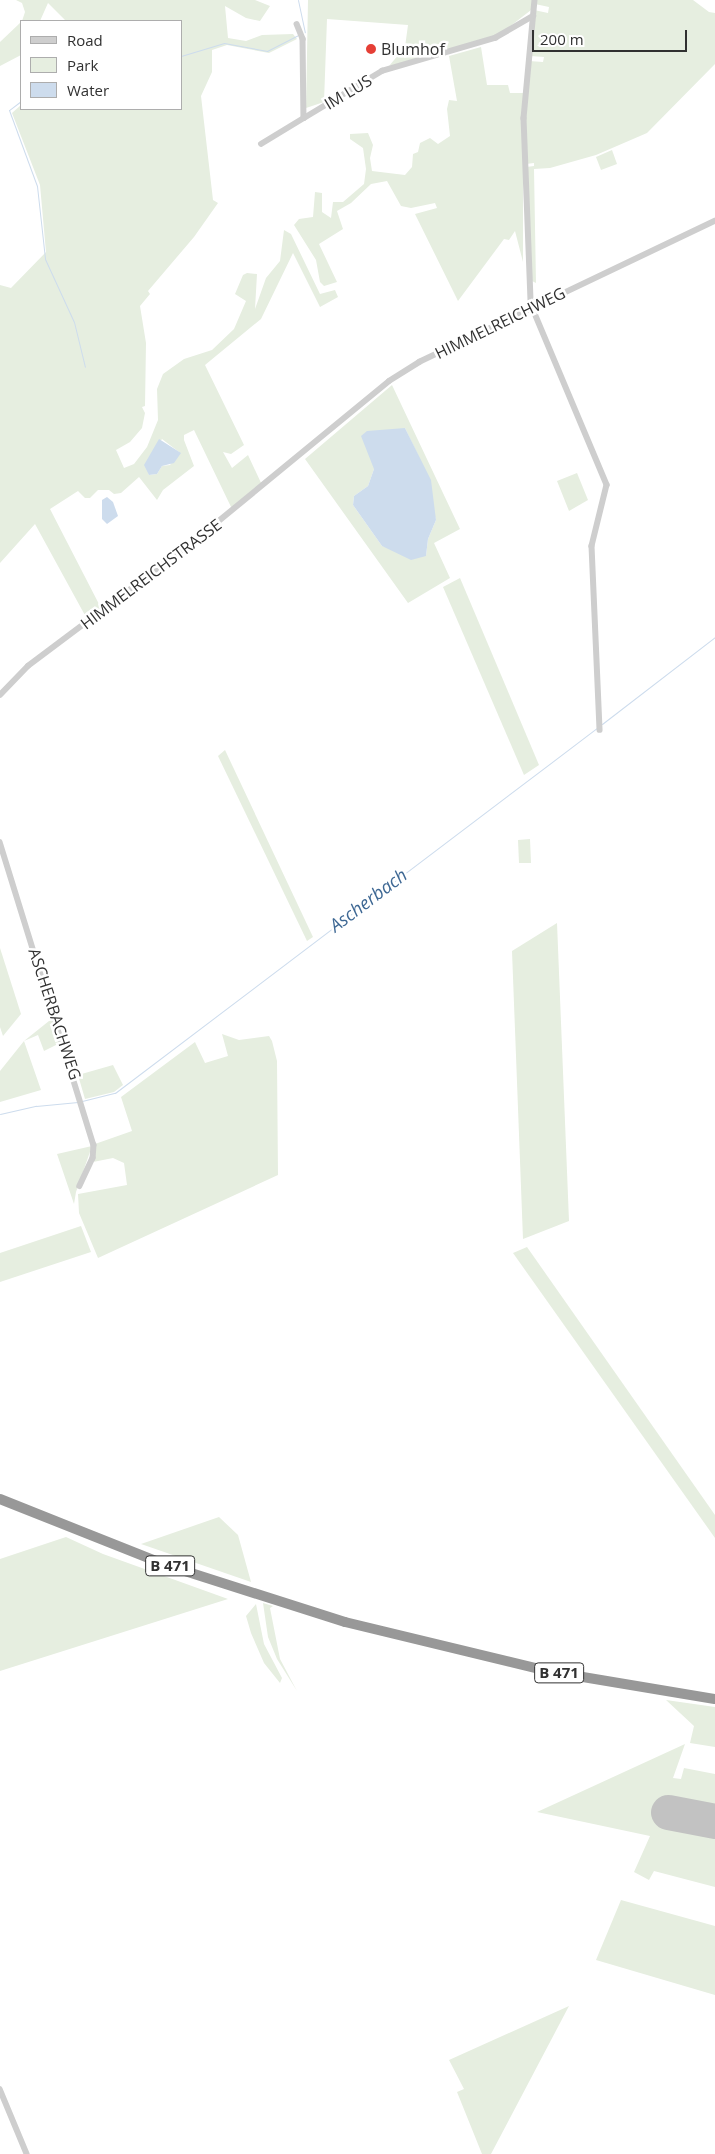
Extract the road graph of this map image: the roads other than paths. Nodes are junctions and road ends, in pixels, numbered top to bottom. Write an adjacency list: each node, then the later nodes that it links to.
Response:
1 (535, 0): 2 (street)
2 (533, 16): 4 (street, IM LUS); 7 (street)
3 (297, 24): 4 (street, IM LUS)
4 (304, 118): 5 (street, IM LUS)
5 (261, 144)
6 (715, 221): 7 (street, HIMMELREICHWEG)
7 (532, 307): 8 (street, HIMMELREICHWEG); 10 (street)
8 (304, 454): 9 (street, HIMMELREICHSTRASSE)
9 (0, 695)
10 (600, 730)
11 (0, 842): 12 (street, ASCHERBACHWEG)
12 (80, 1186)
13 (0, 1499): 14 (highway, B 471)
14 (715, 1699)
15 (0, 2089): 16 (street)
16 (27, 2154)

